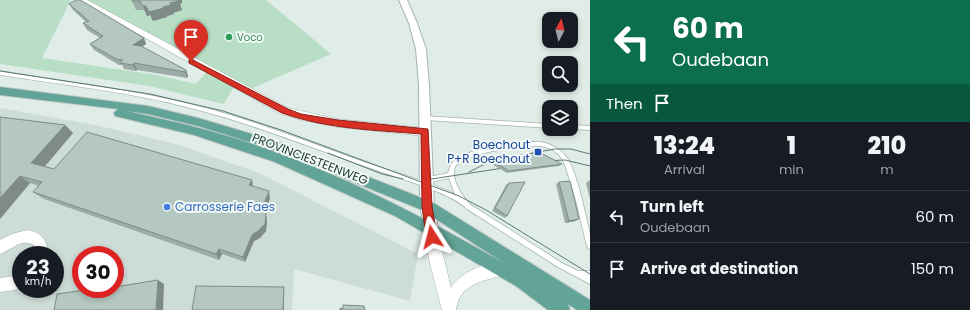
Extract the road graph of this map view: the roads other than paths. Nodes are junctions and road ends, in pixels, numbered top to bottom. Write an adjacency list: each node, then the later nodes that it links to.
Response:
1 (82, 0): 8 (street)
2 (403, 0): 4 (street)
3 (0, 73): 10 (lane)
4 (425, 118): 5 (lane); 8 (street)
5 (542, 126)
6 (578, 127): 7 (lane)
7 (590, 128)
8 (425, 132): 10 (street)
9 (452, 171): 10 (lane); 11 (lane); 15 (lane)
10 (426, 182): 11 (lane); 12 (street)
11 (463, 201): 18 (lane)
12 (427, 206): 13 (street); 13 (main road, PROVINCIESTEENWEG); 24 (main road, PROVINCIESTEENWEG)
13 (430, 229): 17 (main road, PROVINCIESTEENWEG); 23 (street)
14 (41, 246): 16 (street)
15 (590, 246)
16 (0, 248)
17 (500, 269): 23 (street); 25 (main road, PROVINCIESTEENWEG)
18 (573, 272): 19 (lane); 20 (lane)
19 (590, 274)
20 (590, 281)
21 (12, 283): 22 (street)
22 (0, 285)
23 (448, 309)
24 (590, 309)
25 (562, 310)

